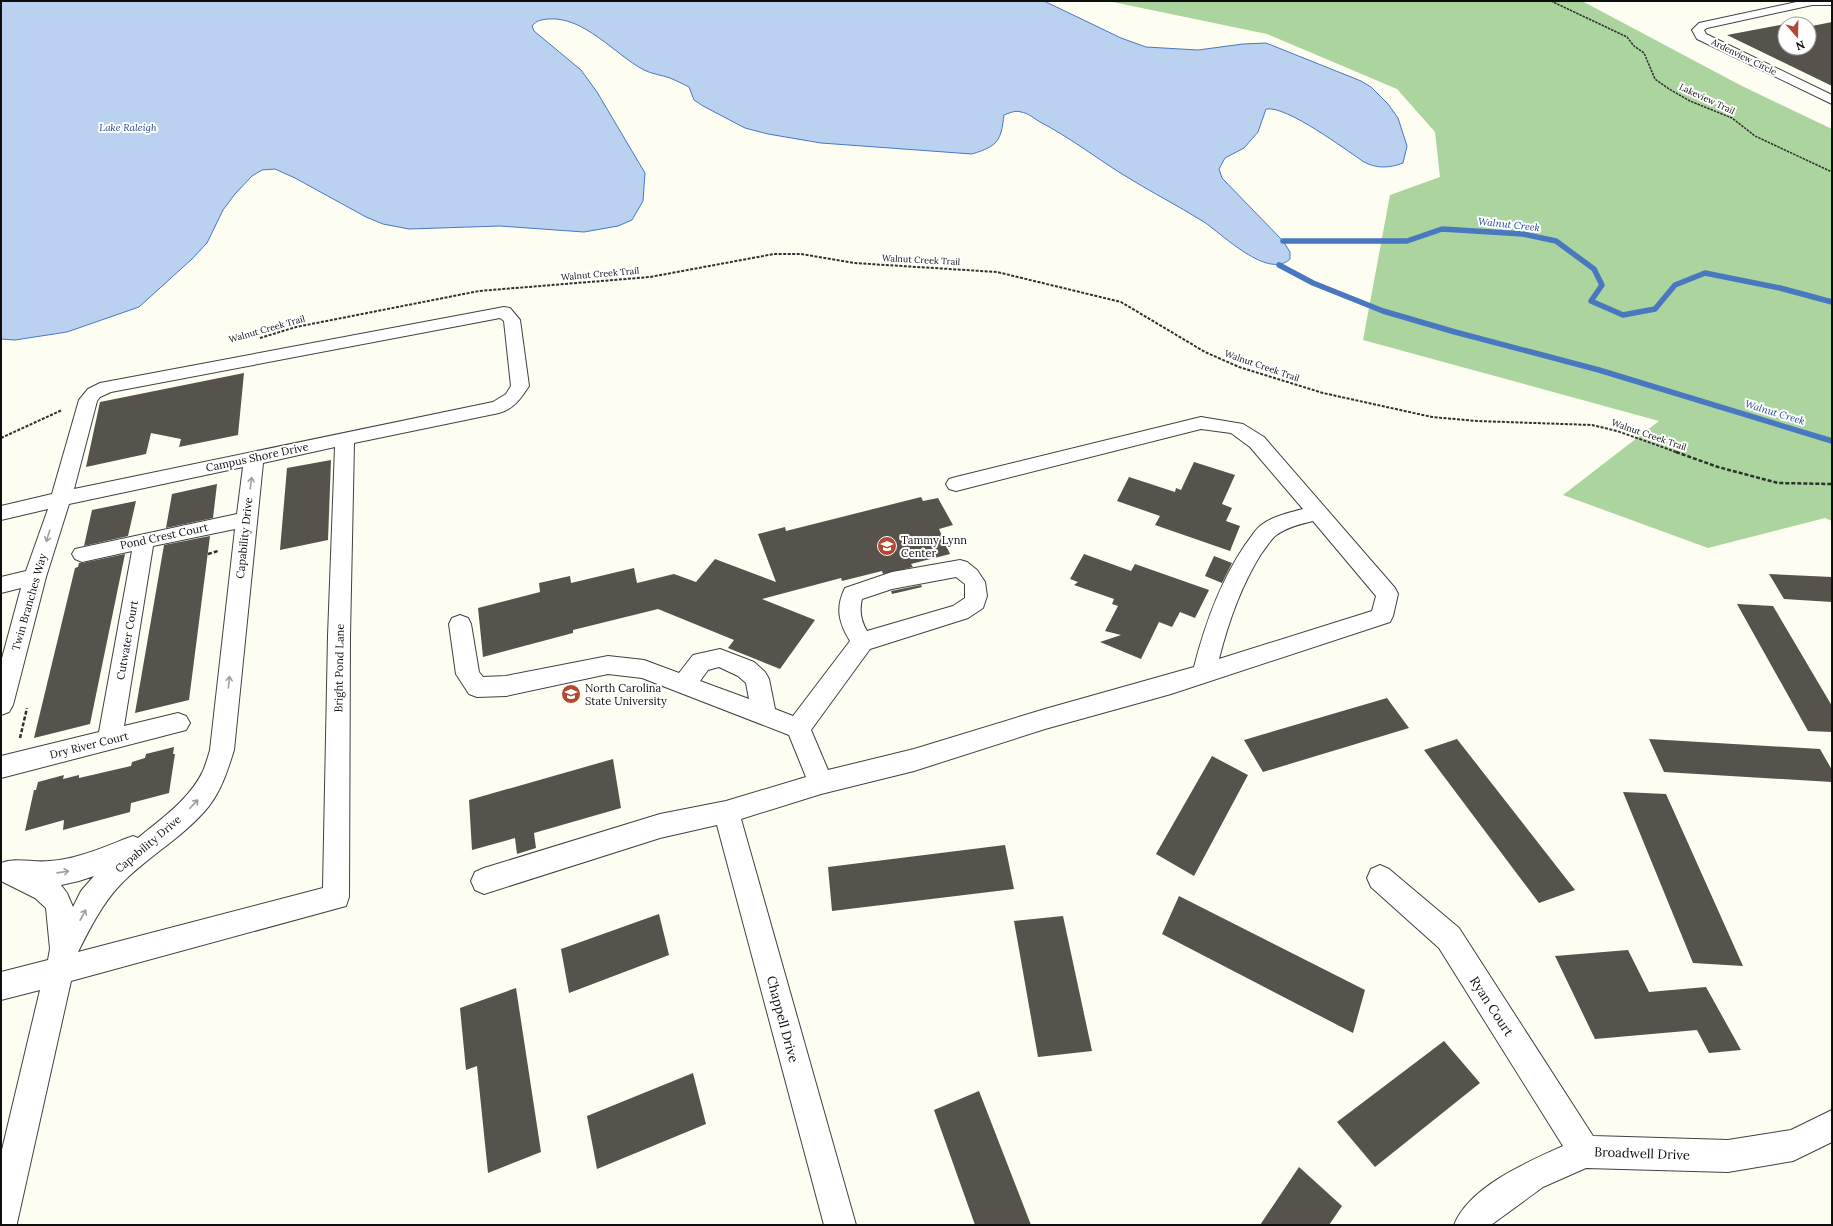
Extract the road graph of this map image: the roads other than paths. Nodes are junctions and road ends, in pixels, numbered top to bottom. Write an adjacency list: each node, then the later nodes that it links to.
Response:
1 (1832, 2): 2 (street, Ardenview Circle)
2 (1832, 100)
3 (512, 398): 4 (street, Campus Shore Drive); 7 (street, Twin Branches Way)
4 (345, 439): 5 (street, Campus Shore Drive); 31 (street, Bright Pond Lane)
5 (254, 457): 7 (street, Campus Shore Drive); 10 (street, Capability Drive, one-way to 5)
6 (956, 484): 8 (street)
7 (61, 499): 9 (street, Campus Shore Drive); 13 (street, Twin Branches Way, one-way to 13)
8 (1318, 513): 17 (street); 17 (street)
9 (1, 514)
10 (246, 519): 11 (street, Pond Crest Court); 27 (street, Capability Drive, one-way to 10)
11 (144, 540): 12 (street, Pond Crest Court); 23 (street, Cutwater Court)
12 (82, 554)
13 (35, 577): 14 (street); 19 (street, Twin Branches Way)
14 (1, 585)
15 (460, 624): 18 (street)
16 (862, 642): 16 (street); 22 (street)
17 (1204, 673): 25 (street)
18 (684, 684): 20 (street); 20 (street)
19 (1, 705)
20 (764, 715): 22 (street)
21 (178, 723): 23 (street, Dry River Court)
22 (798, 728): 25 (street)
23 (110, 740): 24 (street, Dry River Court)
24 (1, 767)
25 (821, 783): 26 (street)
26 (726, 812): 30 (street); 36 (street, Chappell Drive)
27 (156, 838): 28 (street, one-way to 27); 31 (street, Capability Drive, one-way to 27)
28 (6, 868): 31 (street)
29 (1380, 878): 34 (street, Ryan Court)
30 (484, 881)
31 (61, 960): 32 (street); 35 (street, Capability Drive)
32 (1, 986)
33 (1832, 1126): 34 (street, Broadwell Drive)
34 (1585, 1152): 37 (street, Broadwell Drive)
35 (1, 1223)
36 (840, 1225)
37 (1470, 1225)

